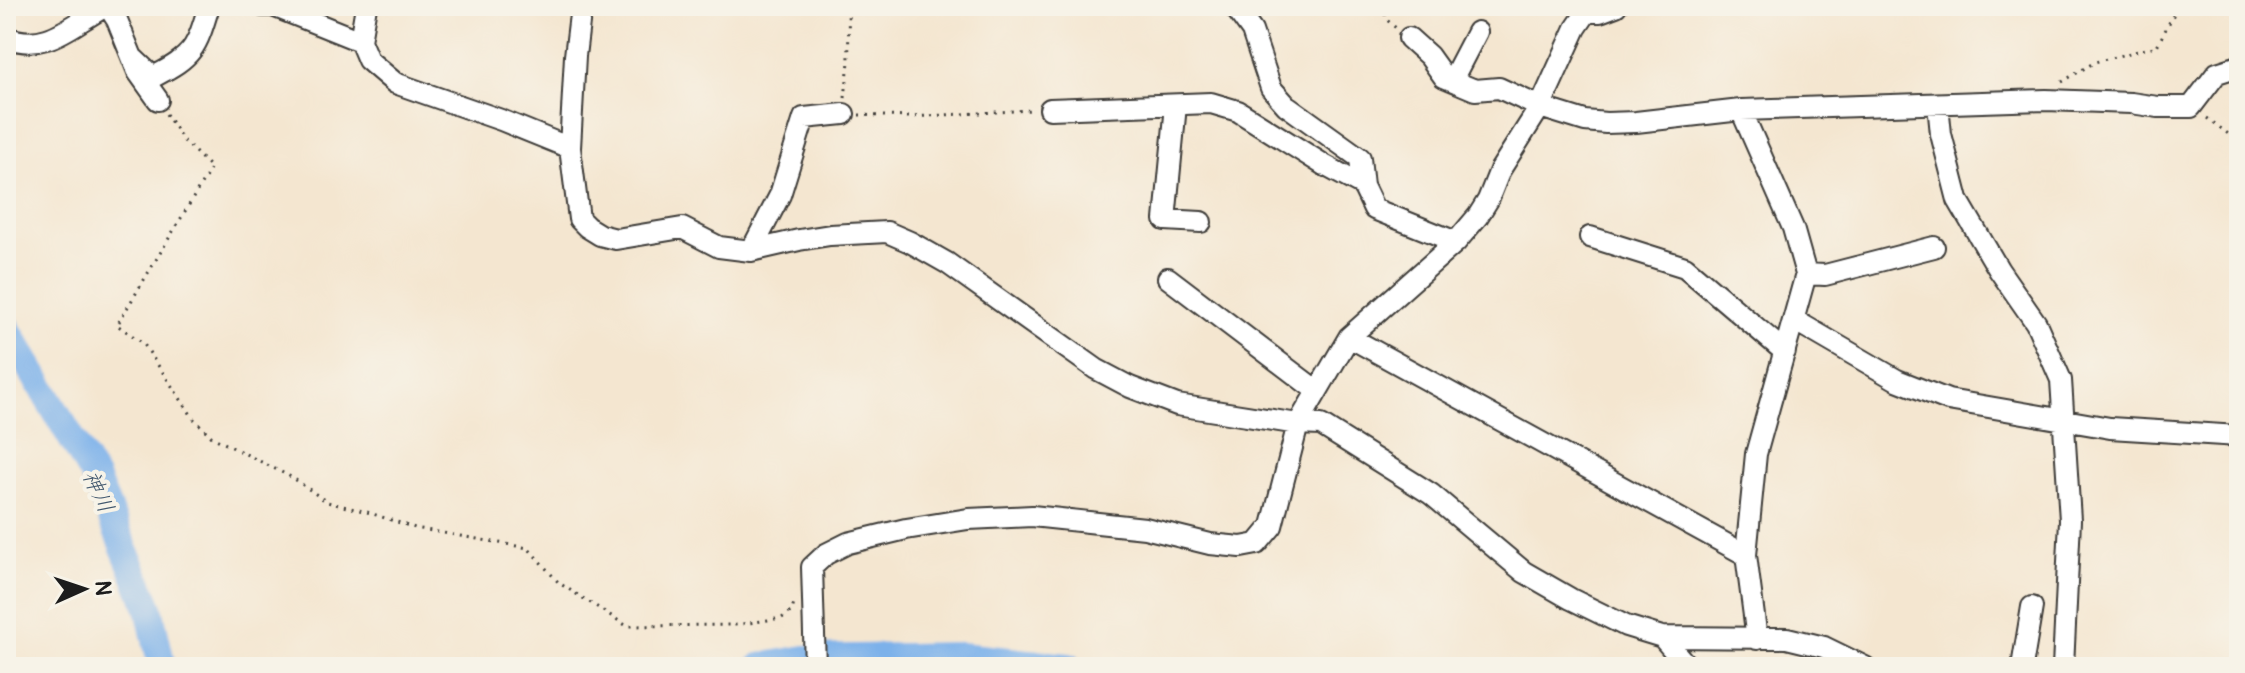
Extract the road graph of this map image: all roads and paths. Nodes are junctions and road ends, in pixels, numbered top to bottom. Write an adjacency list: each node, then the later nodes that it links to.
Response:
1 (98, 6): 14 (street)
2 (108, 6): 17 (street)
3 (209, 6): 17 (street)
4 (263, 6): 16 (street)
5 (366, 6): 16 (street)
6 (581, 6): 30 (street)
7 (848, 6): 28 (path)
8 (1234, 6): 31 (street)
9 (1382, 6): 15 (path)
10 (1616, 6): 12 (street)
11 (2178, 6): 21 (path)
12 (1589, 9): 24 (street)
13 (1477, 32): 19 (street)
14 (6, 37)
15 (1409, 38): 19 (street)
16 (360, 41): 30 (street)
17 (134, 59): 20 (street)
18 (2239, 66): 25 (street)
19 (1452, 80): 24 (street)
20 (158, 100): 47 (path)
21 (2046, 100): 22 (street); 25 (street)
22 (1938, 104): 27 (street); 43 (street)
23 (1176, 105): 26 (street); 31 (street); 32 (street)
24 (1540, 107): 27 (street); 34 (street)
25 (2191, 107): 29 (path)
26 (1050, 109): 28 (path)
27 (1741, 110): 37 (street)
28 (844, 114): 36 (street)
29 (2239, 142)
30 (570, 148): 36 (street)
31 (1363, 186): 34 (street)
32 (1201, 222)
33 (1590, 237): 41 (street)
34 (1456, 242): 40 (street)
35 (1934, 247): 37 (street)
36 (751, 251): 44 (street)
37 (1806, 274): 39 (street)
38 (1168, 278): 42 (street)
39 (1794, 320): 41 (street); 43 (street)
40 (1349, 337): 42 (street); 46 (street)
41 (1785, 352): 46 (street)
42 (1317, 391): 44 (street)
43 (2064, 420): 45 (street); 55 (street)
44 (1298, 424): 49 (street); 51 (street)
45 (2239, 436)
46 (1746, 555): 50 (street)
47 (796, 597)
48 (2032, 607): 54 (street)
49 (1662, 637): 50 (street); 52 (street)
50 (1757, 639): 53 (street)
51 (815, 667)
52 (1688, 667)
53 (1865, 667)
54 (2022, 667)
55 (2063, 667)

